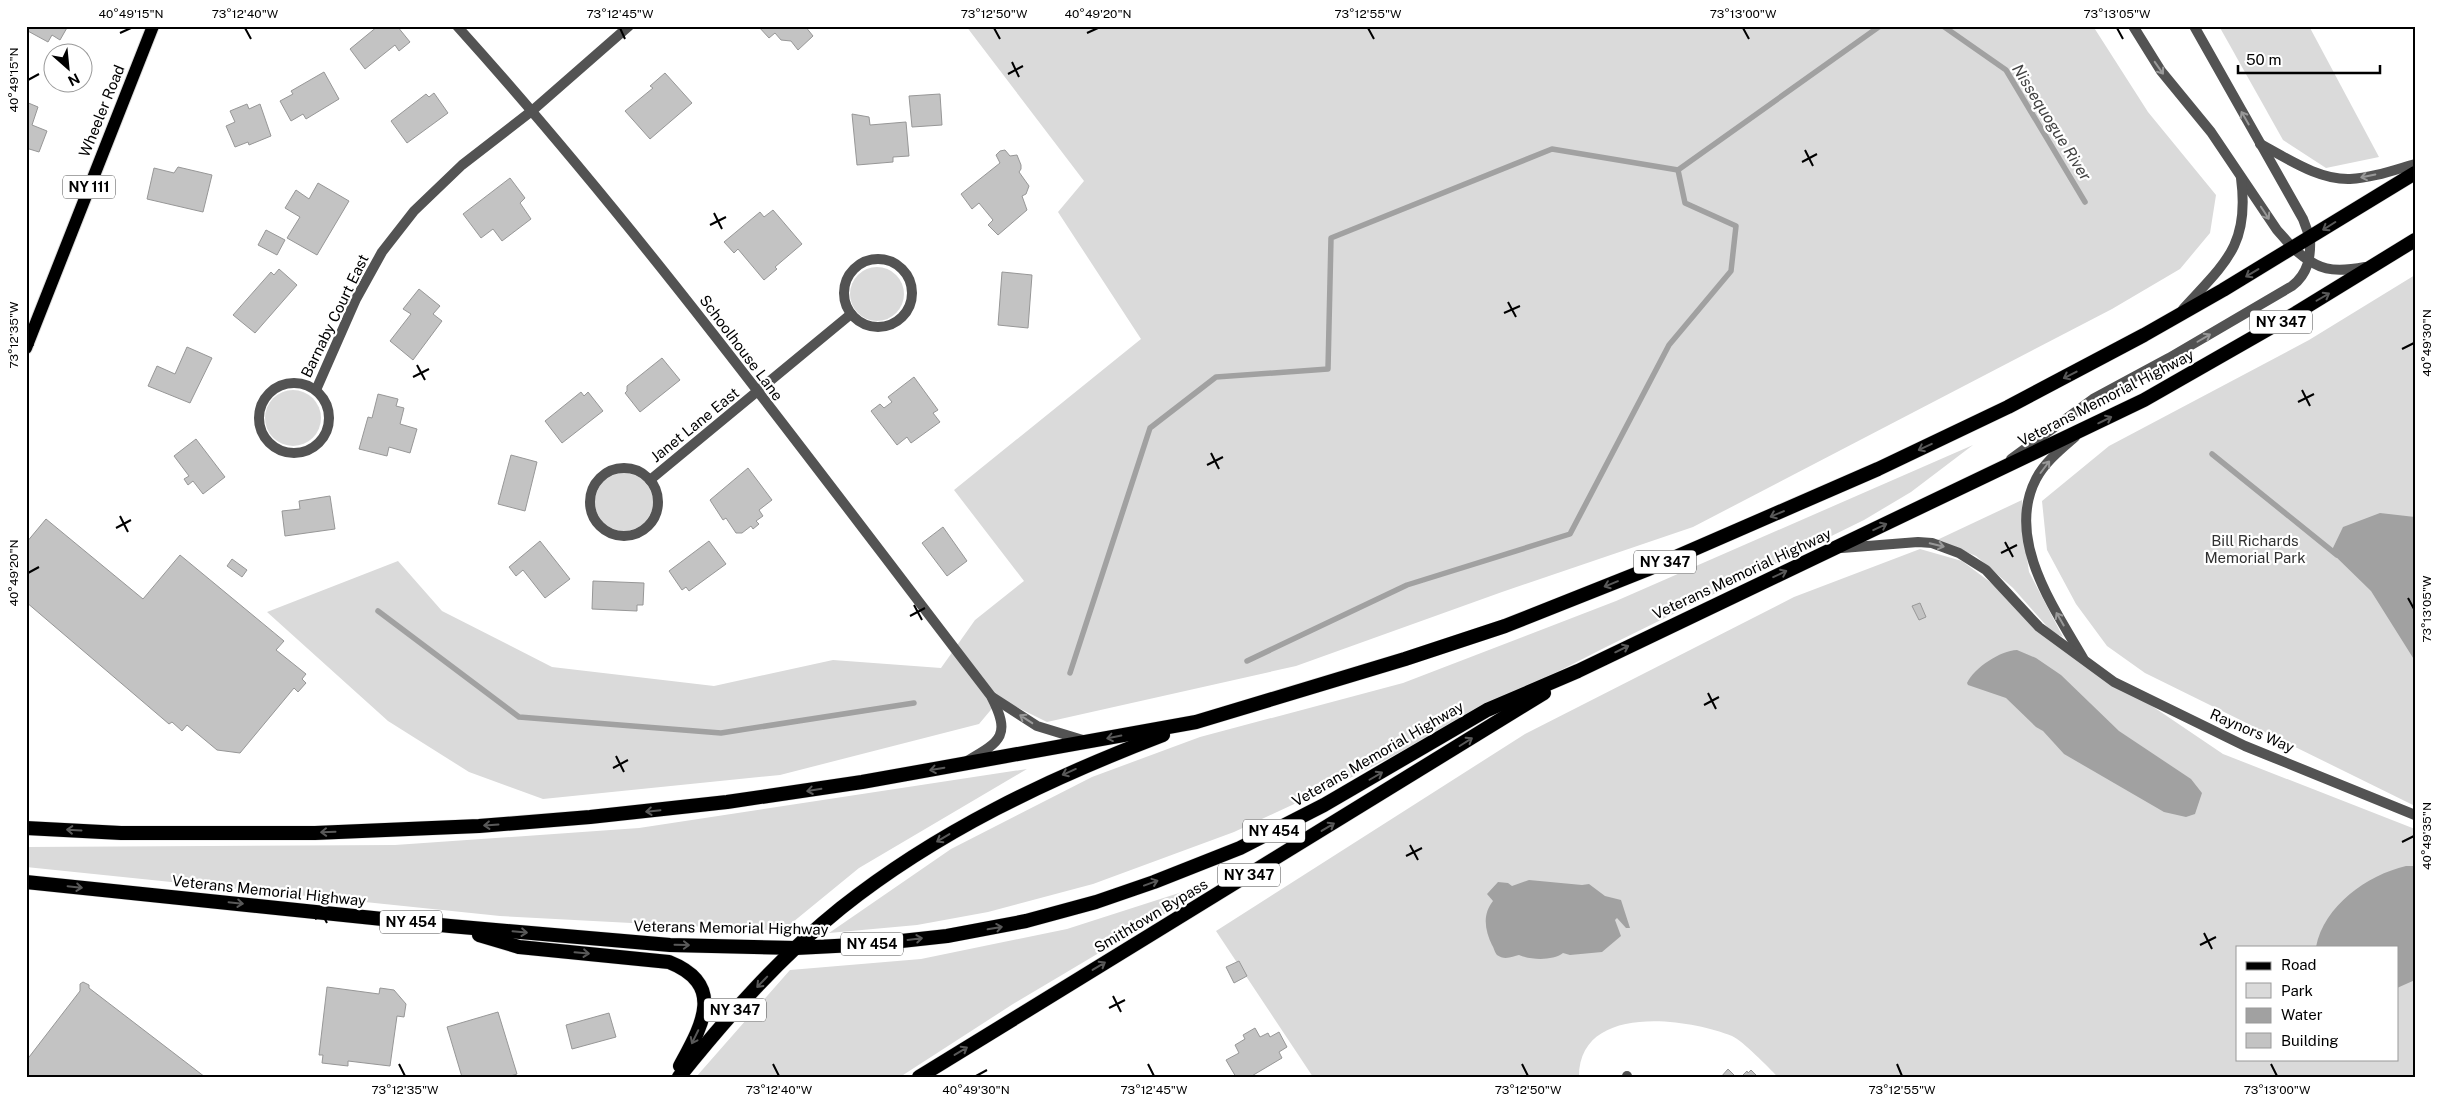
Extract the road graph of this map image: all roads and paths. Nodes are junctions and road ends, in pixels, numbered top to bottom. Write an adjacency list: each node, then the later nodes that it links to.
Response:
1 (153, 26): 18 (main road, Wheeler Road / NY 111)
2 (457, 26): 6 (street, Schoolhouse Lane)
3 (629, 26): 6 (street, Barnaby Court East)
4 (2133, 26): 10 (street, one-way to 10)
5 (2194, 26): 7 (street, one-way to 5)
6 (533, 110): 19 (street, Barnaby Court East); 20 (street, Schoolhouse Lane)
7 (2260, 144): 8 (street, one-way to 7); 11 (street)
8 (2415, 164)
9 (2415, 173): 11 (highway, NY 347, one-way to 11)
10 (2241, 178): 13 (street, one-way to 13); 17 (street)
11 (2310, 238): 13 (highway, NY 347); 14 (street)
12 (2415, 240): 15 (highway, Veterans Memorial Highway / NY 347)
13 (2293, 248): 14 (street); 17 (highway, NY 347, one-way to 17)
14 (2309, 261): 15 (street); 22 (street, one-way to 14)
15 (2374, 266): 21 (highway, Veterans Memorial Highway / NY 347, one-way to 15)
16 (851, 314): 16 (street); 20 (street, Janet Lane East)
17 (2175, 318): 28 (highway, NY 347, one-way to 28)
18 (26, 348)
19 (316, 390): 19 (street, Barnaby Court East)
20 (758, 393): 23 (street, Janet Lane East); 27 (street, Schoolhouse Lane)
21 (2084, 430): 22 (highway, Veterans Memorial Highway / NY 347); 25 (street, Raynors Way, one-way to 21)
22 (1986, 477): 24 (highway, Veterans Memorial Highway / NY 347, one-way to 22)
23 (650, 480): 23 (street, Janet Lane East)
24 (1836, 548): 25 (street, Raynors Way, one-way to 25); 26 (highway, Veterans Memorial Highway / NY 347, one-way to 24)
25 (2084, 661): 31 (street, Raynors Way)
26 (1578, 671): 35 (highway, Veterans Memorial Highway / NY 454, one-way to 26); 38 (highway, Smithtown Bypass / NY 347, one-way to 26)
27 (991, 696): 29 (street, Schoolhouse Lane, one-way to 27); 30 (street, Schoolhouse Lane)
28 (1196, 722): 29 (highway, one-way to 29); 35 (highway, NY 347, one-way to 35)
29 (1088, 742): 30 (highway)
30 (957, 766): 32 (highway, one-way to 32)
31 (2415, 815)
32 (26, 829)
33 (26, 882): 34 (highway, Veterans Memorial Highway / NY 454, one-way to 34)
34 (450, 926): 35 (highway, Veterans Memorial Highway / NY 454, one-way to 35); 36 (highway, one-way to 36)
35 (796, 948): 37 (highway, NY 347, one-way to 37)
36 (674, 1077)
37 (679, 1077)
38 (919, 1077)

